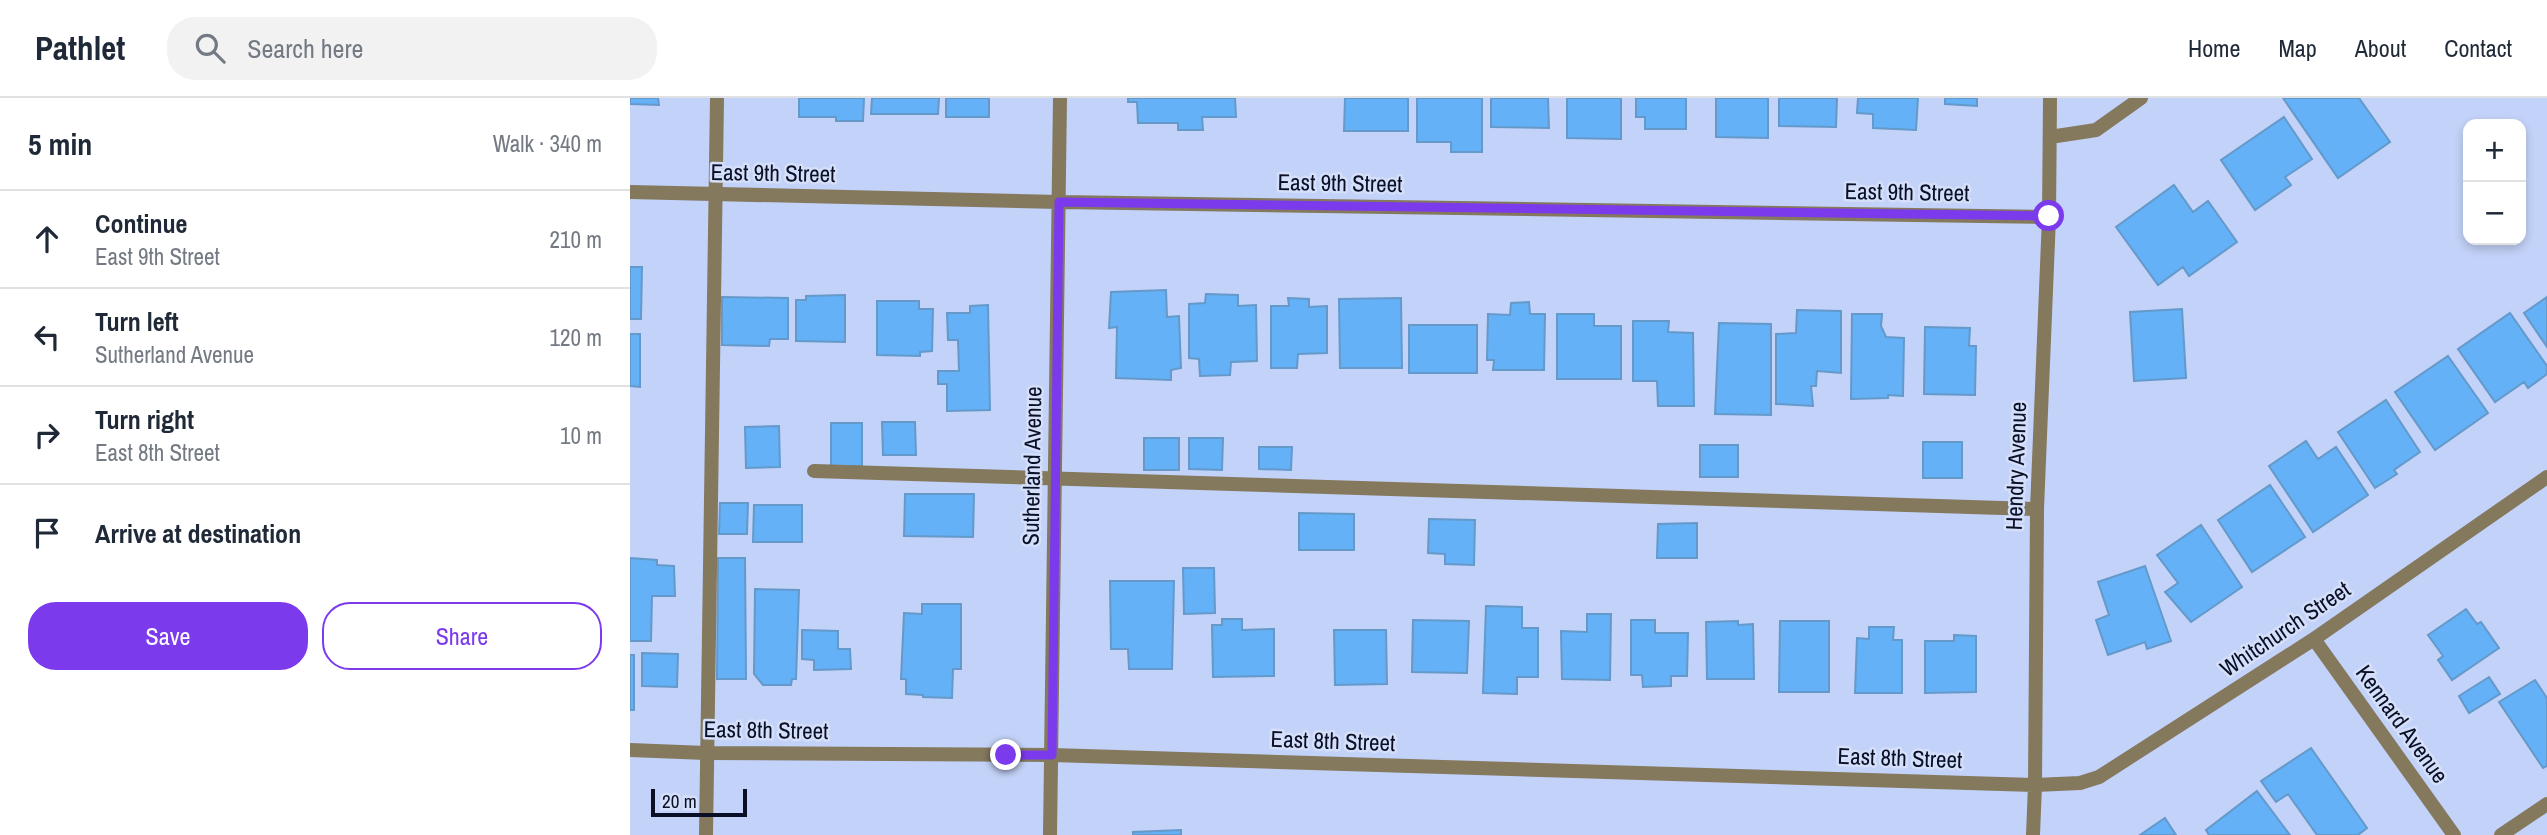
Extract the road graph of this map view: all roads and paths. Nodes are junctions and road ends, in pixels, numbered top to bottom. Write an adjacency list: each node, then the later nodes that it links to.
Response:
1 (717, 98): 7 (street)
2 (1060, 98): 8 (street, Sutherland Avenue)
3 (2050, 98): 5 (street, Hendry Avenue)
4 (2141, 98): 5 (street)
5 (2049, 137): 9 (street, Hendry Avenue)
6 (630, 192): 7 (street, East 9th Street)
7 (715, 195): 8 (street, East 9th Street); 16 (street)
8 (1059, 202): 9 (street, East 9th Street); 12 (street, Sutherland Avenue)
9 (2049, 216): 13 (street, Hendry Avenue)
10 (814, 471): 12 (street)
11 (2547, 477): 14 (street, Whitchurch Street)
12 (1055, 478): 13 (street); 17 (street, Sutherland Avenue)
13 (2037, 509): 18 (street, Hendry Avenue)
14 (2314, 639): 18 (street, Whitchurch Street); 23 (street, Kennard Avenue)
15 (630, 750): 16 (street, East 8th Street)
16 (706, 753): 17 (street, East 8th Street); 20 (street)
17 (1052, 755): 18 (street, East 8th Street); 21 (street, Sutherland Avenue)
18 (2035, 785): 22 (street, Hendry Avenue)
19 (2547, 804): 24 (street)
20 (706, 835)
21 (1050, 835)
22 (2033, 835)
23 (2454, 835)
24 (2501, 835)

